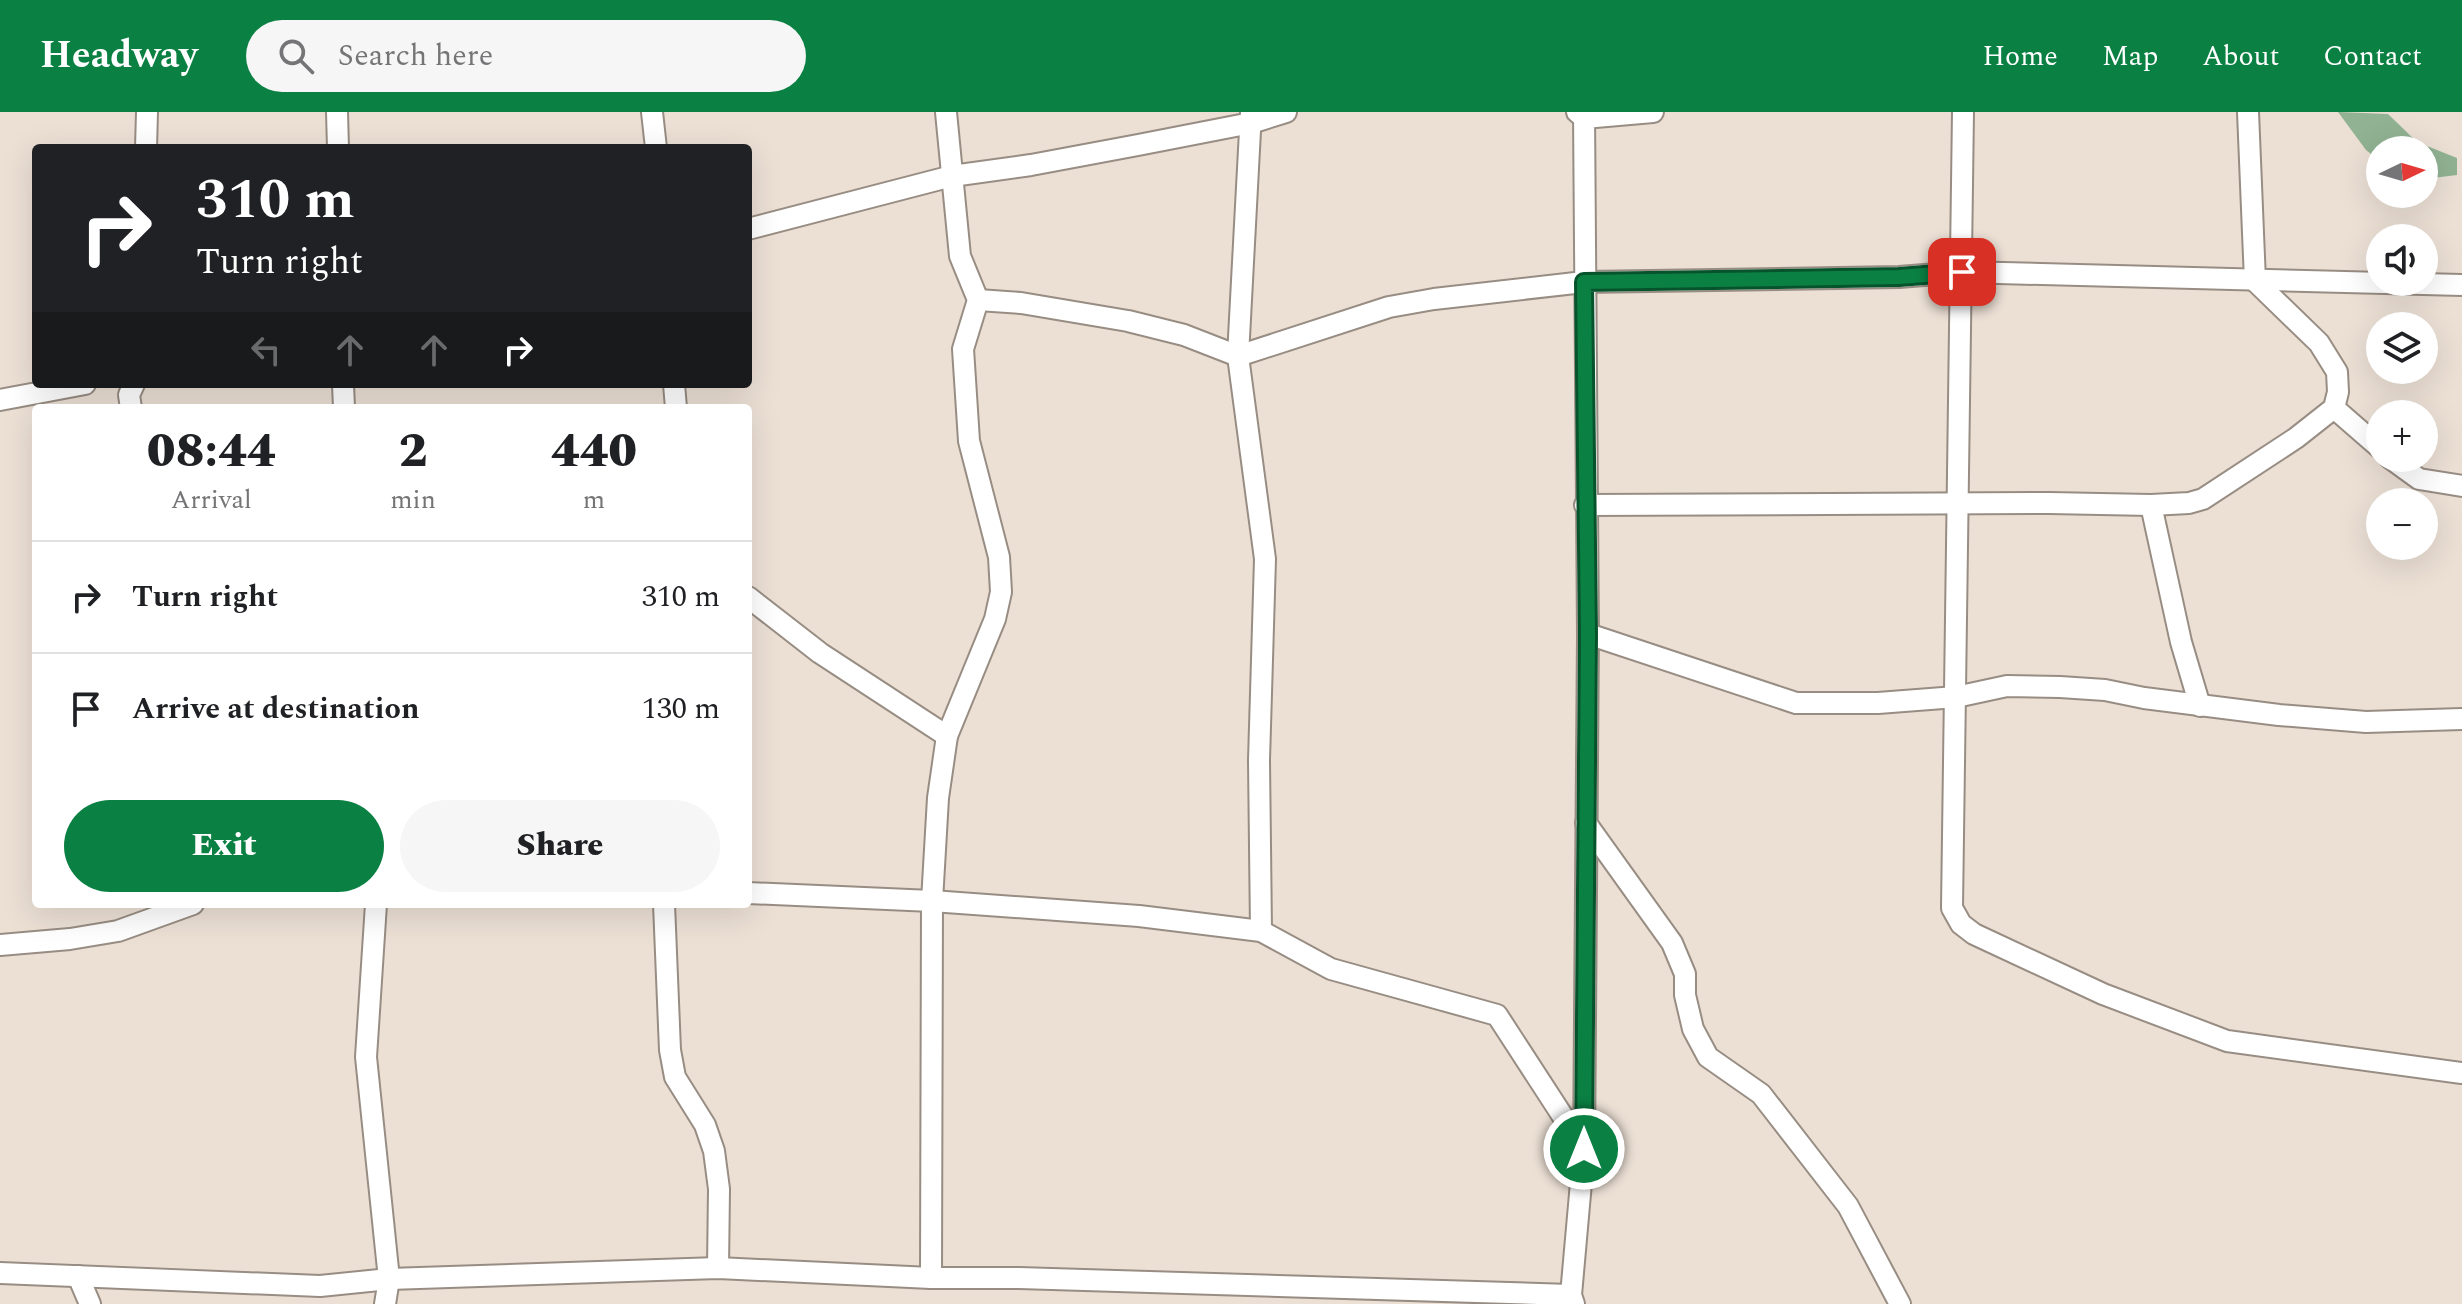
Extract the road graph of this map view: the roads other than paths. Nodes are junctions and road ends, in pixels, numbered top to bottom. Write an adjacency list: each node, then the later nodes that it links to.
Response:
1 (147, 112): 11 (street)
2 (337, 112): 12 (street)
3 (652, 112): 13 (street)
4 (946, 112): 14 (street)
5 (1286, 112): 10 (street)
6 (1653, 112): 9 (street)
7 (1963, 112): 16 (street)
8 (2248, 112): 17 (street)
9 (1581, 114): 18 (street)
10 (1251, 117): 14 (street); 21 (street)
11 (146, 144)
12 (338, 144)
13 (656, 144)
14 (952, 176): 15 (street); 20 (street)
15 (752, 228)
16 (1962, 272): 17 (street); 18 (street); 28 (street)
17 (2255, 281): 19 (street); 24 (street)
18 (1584, 282): 21 (street); 29 (street)
19 (2462, 285)
20 (978, 300): 21 (street); 36 (street)
21 (1238, 356): 43 (street)
22 (64, 388): 23 (street)
23 (0, 400)
24 (2334, 408): 25 (street); 30 (street)
25 (2366, 436)
26 (2409, 472): 27 (street)
27 (2462, 486)
28 (1958, 503): 29 (street); 30 (street); 33 (street)
29 (1585, 505): 32 (street)
30 (2151, 505): 34 (street)
31 (752, 600): 36 (street)
32 (1588, 634): 33 (street); 37 (street)
33 (1956, 697): 34 (street); 45 (street)
34 (2200, 706): 35 (street)
35 (2462, 719)
36 (947, 736): 39 (street)
37 (1586, 823): 46 (street); 55 (street)
38 (752, 893): 39 (street)
39 (932, 901): 43 (street); 50 (street)
40 (182, 908): 44 (street)
41 (376, 908): 51 (street)
42 (664, 908): 47 (street)
43 (1261, 931): 46 (street)
44 (0, 945)
45 (2462, 1073)
46 (1584, 1149): 52 (street)
47 (718, 1268): 50 (street); 51 (street)
48 (0, 1273): 49 (street)
49 (78, 1276): 51 (street); 53 (street)
50 (931, 1278): 52 (street)
51 (389, 1279): 54 (street)
52 (1572, 1299)
53 (90, 1304)
54 (385, 1304)
55 (1900, 1304)

